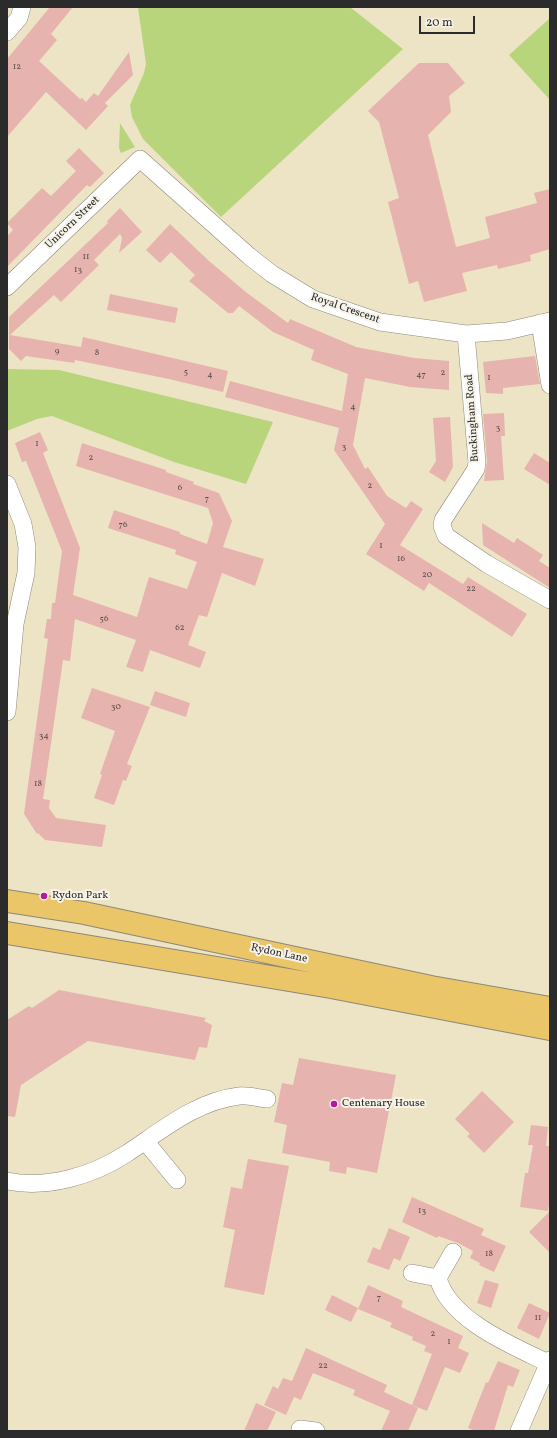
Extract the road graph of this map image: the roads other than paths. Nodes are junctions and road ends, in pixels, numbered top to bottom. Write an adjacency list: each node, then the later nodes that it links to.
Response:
1 (22, 7): 2 (street)
2 (7, 32)
3 (140, 159): 4 (street, Unicorn Street); 6 (street, Royal Crescent)
4 (7, 287)
5 (545, 322): 6 (street, Royal Crescent); 7 (street)
6 (466, 334): 9 (street, Buckingham Road)
7 (550, 385)
8 (7, 484): 10 (street)
9 (550, 600)
10 (11, 623): 11 (street)
11 (7, 707): 12 (street)
12 (7, 712)
13 (7, 901): 15 (main road, Rydon Lane)
14 (7, 933): 16 (main road, Rydon Lane)
15 (550, 1008)
16 (550, 1029)
17 (267, 1099): 18 (street)
18 (144, 1141): 19 (street); 20 (street)
19 (177, 1180)
20 (7, 1181)
21 (453, 1252): 23 (street)
22 (412, 1273): 23 (street)
23 (438, 1278): 24 (street)
24 (549, 1362): 25 (street)
25 (519, 1431)

